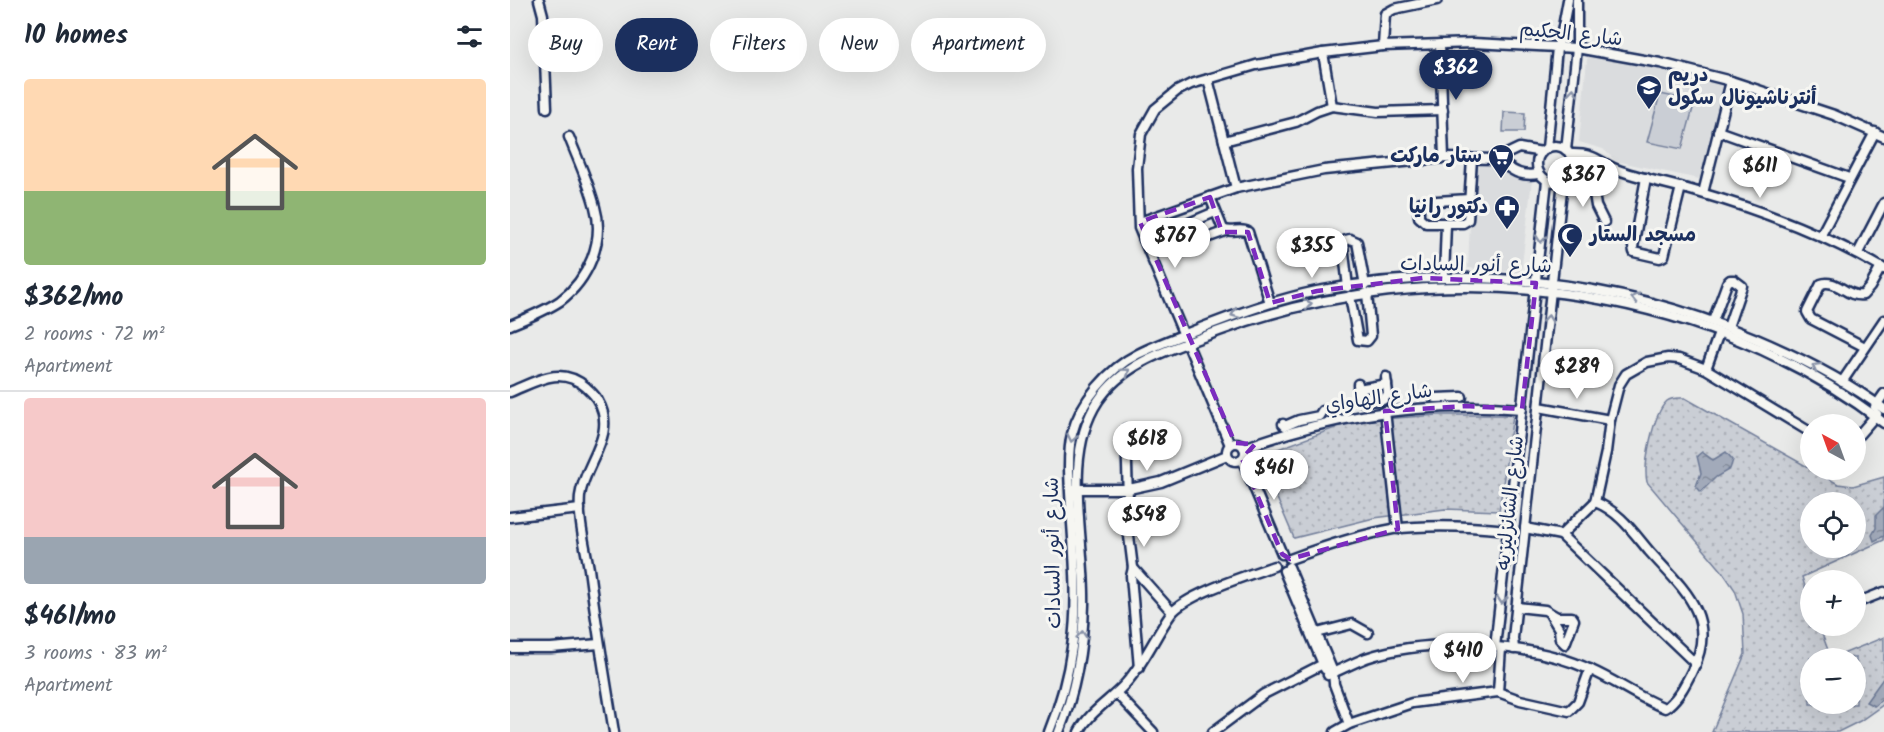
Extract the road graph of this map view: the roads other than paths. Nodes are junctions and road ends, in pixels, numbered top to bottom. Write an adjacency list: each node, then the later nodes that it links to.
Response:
1 (539, 0): 13 (street)
2 (1437, 0): 6 (street)
3 (1568, 0): 7 (street)
4 (1577, 0): 8 (street)
5 (1440, 44): 6 (street, شارع الحكيم); 7 (street, شارع الحكيم); 14 (street)
6 (1383, 46): 9 (street, شارع الحكيم)
7 (1557, 48): 8 (street, شارع الحكيم); 20 (street)
8 (1577, 48): 11 (street, شارع الحكيم); 21 (street, one-way to 8)
9 (1323, 53): 10 (street, شارع الحكيم); 12 (street)
10 (1208, 79): 19 (street); 39 (street, شارع الحكيم)
11 (1731, 81): 15 (street); 16 (street, شارع الحكيم)
12 (1332, 106): 14 (street); 19 (street)
13 (547, 108)
14 (1443, 110): 22 (street)
15 (1718, 131): 28 (street); 34 (street)
16 (1875, 132): 18 (street, شارع الحكيم); 28 (street)
17 (569, 137): 55 (street)
18 (1884, 137)
19 (1224, 141): 33 (street)
20 (1544, 150): 21 (street); 24 (street); 26 (street)
21 (1568, 152): 25 (street); 29 (street)
22 (1444, 158): 23 (street); 33 (street)
23 (1472, 159): 24 (street); 36 (street)
24 (1496, 159): 26 (street)
25 (1619, 171): 27 (street); 31 (street)
26 (1539, 174): 30 (street)
27 (1646, 178): 32 (street); 32 (street)
28 (1849, 178): 43 (street)
29 (1565, 179): 30 (street); 31 (street); 47 (street, شارع الشانزليزيه)
30 (1547, 181): 48 (street, شارع الشانزليزيه, one-way to 48)
31 (1592, 181): 40 (street)
32 (1681, 187): 34 (street)
33 (1236, 188): 35 (street)
34 (1703, 193): 43 (street)
35 (1210, 197): 38 (street); 39 (street)
36 (1469, 199): 41 (street); 41 (street)
37 (1884, 203): 44 (street)
38 (1215, 212): 42 (street); 42 (street)
39 (1140, 222): 58 (street, شارع الحكيم)
40 (1605, 222)
41 (1446, 224): 46 (street)
42 (1226, 231): 52 (street)
43 (1821, 235): 44 (street)
44 (1858, 253): 45 (street)
45 (1882, 268): 59 (street)
46 (1444, 278): 48 (street, شارع أنور السادات); 49 (street, شارع أنور السادات)
47 (1552, 283): 48 (street, شارع أنور السادات); 51 (street, شارع الشانزليزيه); 54 (street, شارع أنور السادات, one-way to 47)
48 (1535, 287): 49 (street, شارع أنور السادات); 51 (street, شارع أنور السادات); 60 (street, شارع الشانزليزيه)
49 (1366, 289): 50 (street, شارع أنور السادات); 50 (street); 50 (street)
50 (1349, 291): 52 (street, شارع أنور السادات); 58 (street, شارع أنور السادات, one-way to 50)
51 (1551, 293): 57 (street, شارع أنور السادات); 61 (street, شارع الشانزليزيه, one-way to 51)
52 (1270, 303): 58 (street, شارع أنور السادات, one-way to 58)
53 (1884, 320): 59 (street)
54 (1713, 321): 56 (street, شارع أنور السادات); 56 (street)
55 (510, 325)
56 (1728, 327): 63 (street, شارع أنور السادات, one-way to 56)
57 (1719, 333): 62 (street); 72 (street, شارع أنور السادات)
58 (1188, 338): 80 (street, شارع الحكيم); 86 (street, شارع أنور السادات)
59 (1865, 347): 63 (street)
60 (1526, 364): 61 (street); 69 (street, شارع الشانزليزيه)
61 (1543, 366): 68 (street, شارع الشانزليزيه)
62 (1706, 369): 73 (street); 77 (street)
63 (1842, 382): 67 (street, شارع أنور السادات)
64 (510, 392): 89 (street)
65 (1884, 394): 67 (street)
66 (1374, 401): 66 (street); 71 (street)
67 (1882, 406): 72 (street)
68 (1539, 407): 73 (street); 85 (street, شارع الشانزليزيه)
69 (1522, 409): 71 (street, شارع الهاواي); 84 (street, شارع الشانزليزيه)
70 (1322, 411): 74 (street)
71 (1381, 412): 74 (street, شارع الهاواي); 92 (street)
72 (1873, 415): 75 (street, شارع أنور السادات); 78 (street)
73 (1610, 420): 88 (street)
74 (1305, 423): 76 (street); 81 (street, شارع الهاواي)
75 (1884, 423)
76 (1283, 424)
77 (1800, 426)
78 (1866, 426)
79 (1126, 429): 87 (street)
80 (1232, 444): 81 (street); 82 (street)
81 (1244, 448): 83 (street)
82 (1227, 455): 83 (street); 87 (street)
83 (1240, 460): 95 (street)
84 (1516, 466): 85 (street); 93 (street, شارع الشانزليزيه)
85 (1532, 466): 91 (street, شارع الشانزليزيه)
86 (1074, 489): 87 (street); 125 (street, شارع أنور السادات); 126 (street, شارع أنور السادات, one-way to 86)
87 (1129, 489): 100 (street)
88 (1595, 502): 94 (street); 117 (street)
89 (580, 509): 90 (street); 112 (street)
90 (510, 517)
91 (1525, 528): 94 (street); 99 (street, شارع الشانزليزيه)
92 (1398, 529): 93 (street); 97 (street)
93 (1509, 530): 98 (street, شارع الشانزليزيه)
94 (1561, 535): 117 (street)
95 (1279, 554): 96 (street); 97 (street)
96 (1274, 566): 97 (street); 106 (street)
97 (1288, 566): 108 (street); 116 (street)
98 (1506, 566): 99 (street); 110 (street, شارع الشانزليزيه, one-way to 110)
99 (1520, 567): 105 (street, شارع الشانزليزيه)
100 (1133, 568): 101 (street); 103 (street)
101 (1152, 589): 103 (street); 106 (street)
102 (1884, 592): 104 (street)
103 (1133, 598): 118 (street)
104 (1866, 599)
105 (1517, 607): 107 (street); 111 (street, شارع الشانزليزيه)
106 (1172, 612): 118 (street)
107 (1550, 615)
108 (1317, 633): 109 (street); 120 (street)
109 (1368, 633)
110 (1498, 636): 111 (street); 114 (street, شارع الشانزليزيه)
111 (1513, 638): 115 (street, شارع الشانزليزيه)
112 (599, 644): 113 (street); 124 (street)
113 (510, 648)
114 (1498, 648): 115 (street); 120 (street); 121 (street, شارع الشانزليزيه)
115 (1514, 649): 119 (street)
116 (1323, 664): 120 (street); 129 (street)
117 (1696, 664): 119 (street)
118 (1139, 668): 122 (street)
119 (1590, 669): 121 (street)
120 (1331, 675): 123 (street)
121 (1498, 692): 123 (street)
122 (1117, 694): 127 (street); 128 (street)
123 (1348, 724): 130 (street)
124 (614, 732)
125 (1049, 732)
126 (1059, 732)
127 (1079, 732)
128 (1153, 732)
129 (1213, 732)
130 (1335, 732)

